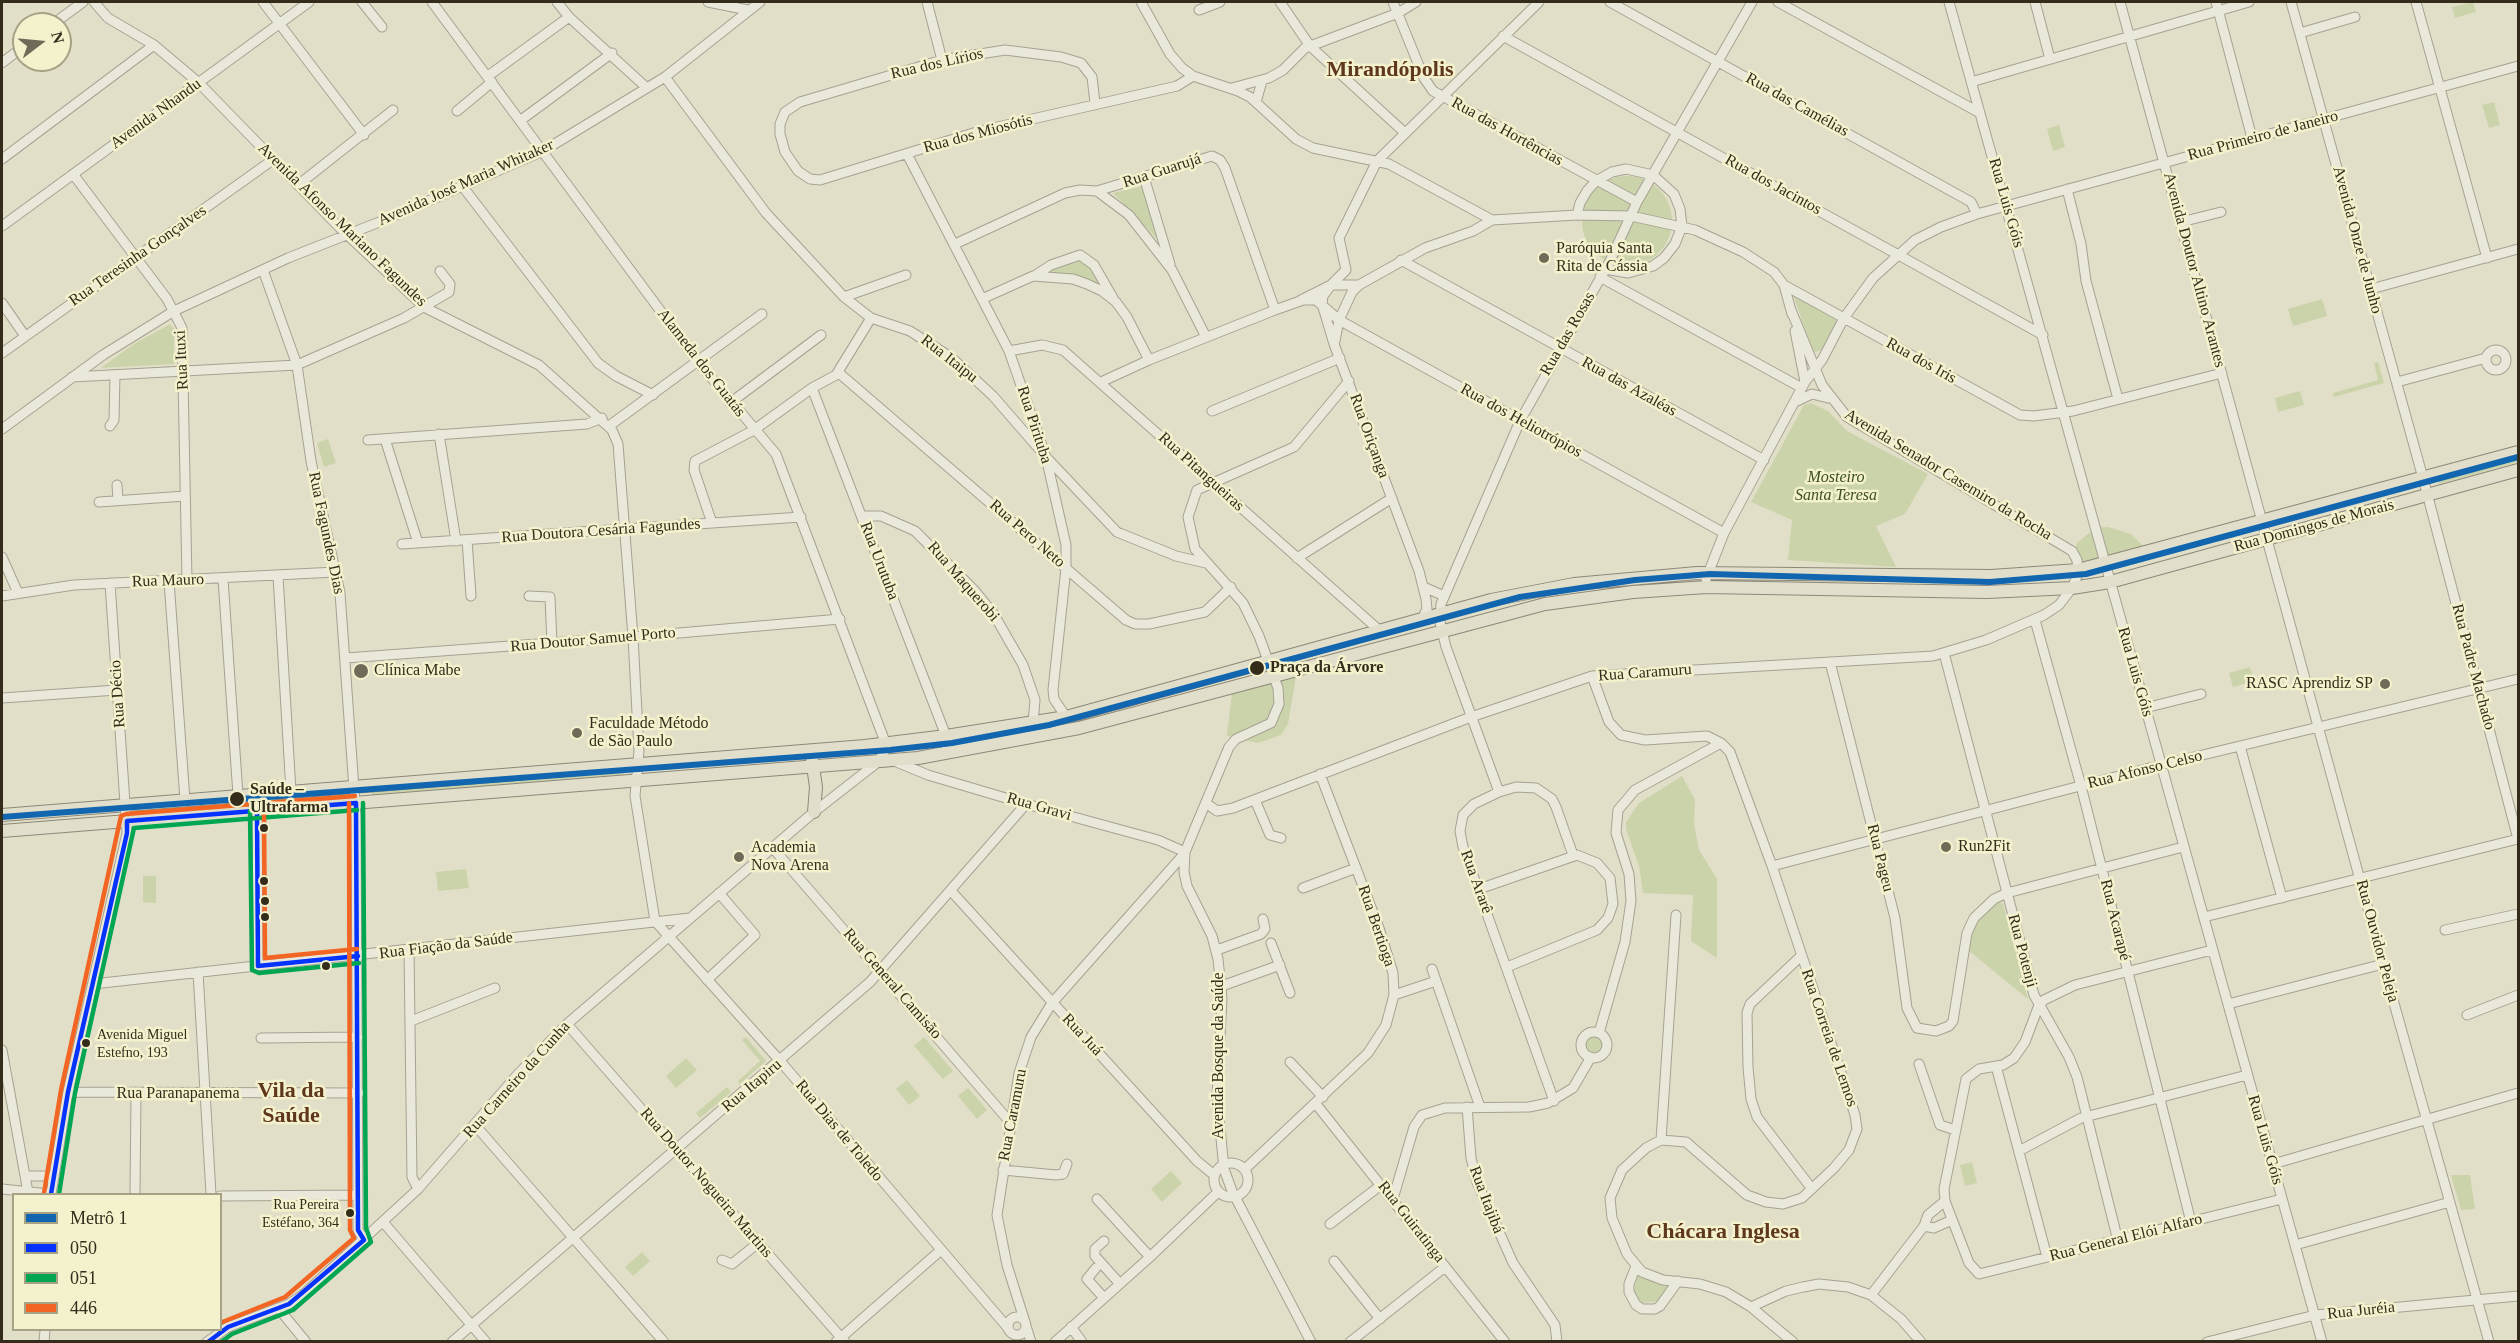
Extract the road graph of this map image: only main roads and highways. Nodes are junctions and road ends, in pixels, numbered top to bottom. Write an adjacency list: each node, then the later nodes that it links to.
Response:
1 (2518, 452): 3 (main road, Rua Domingos de Morais)
2 (2518, 470): 4 (main road, Rua Domingos de Morais)
3 (811, 750): 4 (main road); 6 (main road, Rua Domingos de Morais)
4 (814, 767): 5 (main road); 7 (main road, Rua Domingos de Morais)
5 (814, 812)
6 (2, 814)
7 (2, 831)

